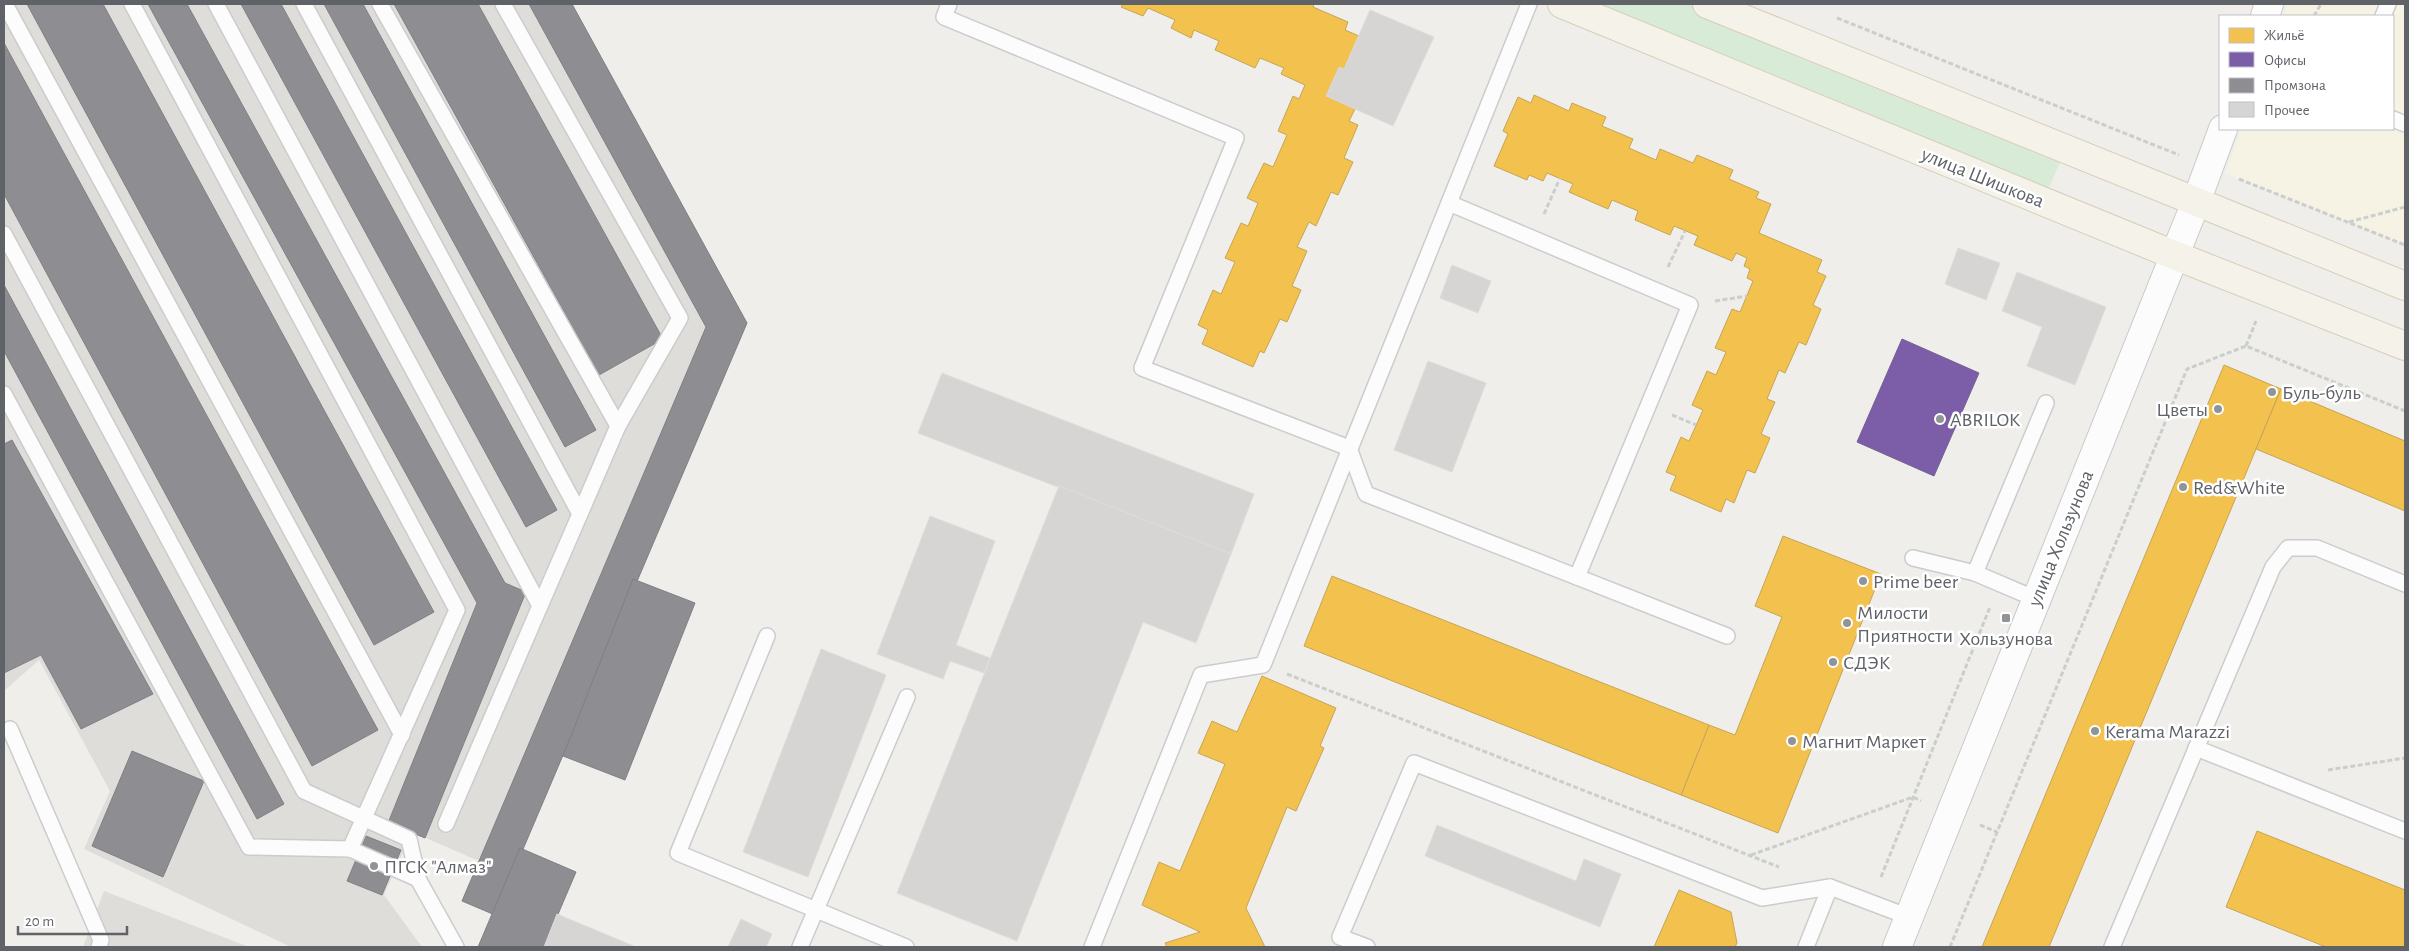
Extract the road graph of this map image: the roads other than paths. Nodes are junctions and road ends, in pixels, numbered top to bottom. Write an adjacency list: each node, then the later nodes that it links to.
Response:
1 (5, 4): 33 (lane)
2 (132, 4): 33 (lane)
3 (216, 4): 28 (lane)
4 (304, 4): 22 (lane)
5 (380, 4): 20 (lane)
6 (503, 4): 20 (lane)
7 (949, 4): 21 (lane)
8 (1529, 4): 13 (lane)
9 (1562, 4): 15 (main road, улица Шишкова)
10 (1707, 4): 12 (main road)
11 (2223, 130): 12 (street, улица Хользунова)
12 (2196, 202): 15 (street, улица Хользунова); 16 (main road)
13 (1449, 203): 21 (lane); 25 (lane)
14 (4, 234): 35 (lane)
15 (2174, 255): 17 (main road, улица Шишкова); 27 (street, улица Хользунова)
16 (2405, 286)
17 (2405, 346)
18 (4, 394): 38 (lane)
19 (2046, 403): 24 (lane)
20 (618, 426): 22 (lane)
21 (1349, 448): 25 (lane); 47 (lane)
22 (580, 514): 28 (lane)
23 (1913, 558): 24 (lane)
24 (1975, 573): 27 (lane)
25 (1577, 577): 30 (lane)
26 (2405, 584): 34 (lane)
27 (2036, 599): 42 (street, улица Хользунова)
28 (540, 606): 36 (lane)
29 (767, 636): 41 (lane)
30 (1727, 636)
31 (907, 697): 41 (lane)
32 (10, 729): 43 (lane)
33 (402, 735): 35 (lane)
34 (2196, 748): 37 (lane); 51 (lane)
35 (364, 819): 38 (lane); 39 (lane)
36 (446, 824)
37 (2405, 831)
38 (350, 849): 39 (lane)
39 (418, 879): 44 (lane)
40 (1830, 887): 42 (lane); 48 (lane); 49 (lane)
41 (816, 910): 45 (lane); 46 (lane)
42 (1909, 917): 50 (street, улица Хользунова)
43 (99, 947)
44 (456, 947)
45 (800, 947)
46 (906, 947)
47 (1092, 947)
48 (1366, 947)
49 (1806, 947)
50 (1897, 947)
51 (2112, 947)

